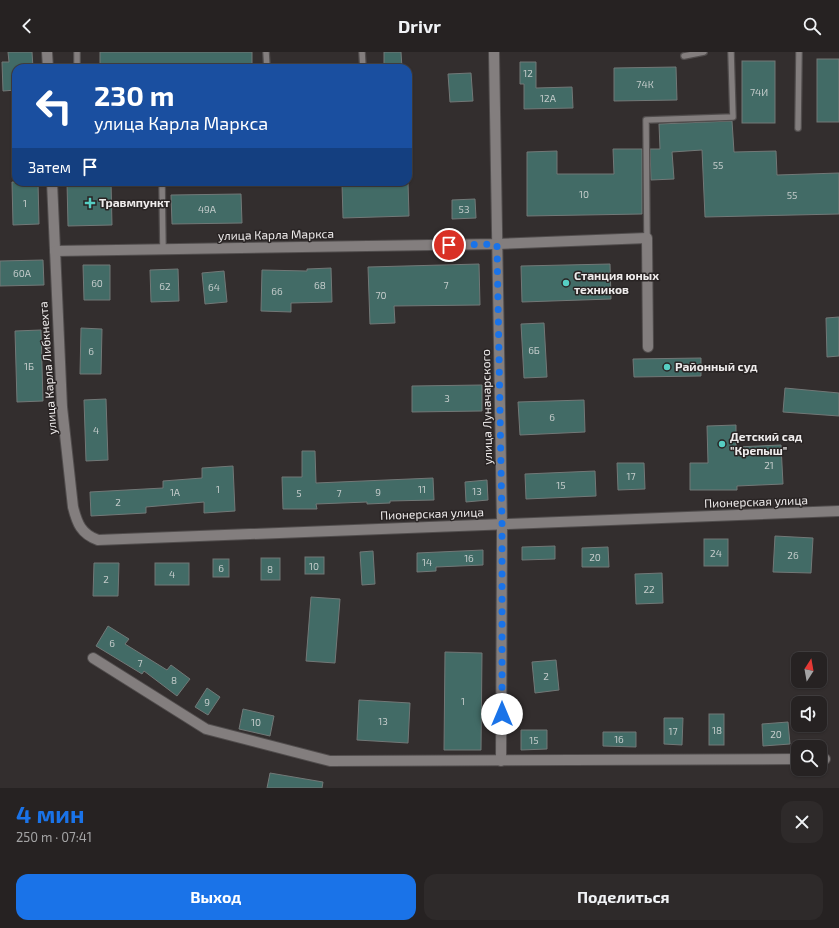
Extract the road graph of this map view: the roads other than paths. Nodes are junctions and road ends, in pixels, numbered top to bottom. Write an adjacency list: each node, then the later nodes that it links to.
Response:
1 (47, 52): 10 (street)
2 (77, 52): 11 (lane)
3 (266, 52): 12 (lane)
4 (362, 52): 13 (lane)
5 (494, 52): 18 (street, улица Луначарского)
6 (704, 52): 9 (lane)
7 (731, 52): 17 (lane)
8 (798, 52): 14 (lane)
9 (684, 56)
10 (48, 64)
11 (77, 64)
12 (267, 64)
13 (363, 64)
14 (798, 128)
15 (52, 186): 20 (street, улица Карла Либкнехта)
16 (162, 186): 19 (lane)
17 (647, 238): 18 (street, улица Карла Маркса); 21 (street)
18 (497, 244): 19 (street, улица Карла Маркса); 23 (street, улица Луначарского)
19 (163, 250): 20 (street, улица Карла Маркса)
20 (55, 251): 24 (street, улица Карла Либкнехта)
21 (648, 347)
22 (839, 511): 23 (street, Пионерская улица)
23 (502, 524): 24 (street, Пионерская улица); 27 (street, улица Луначарского)
24 (98, 540)
25 (93, 658): 27 (street)
26 (791, 759): 27 (street)
27 (502, 761)

